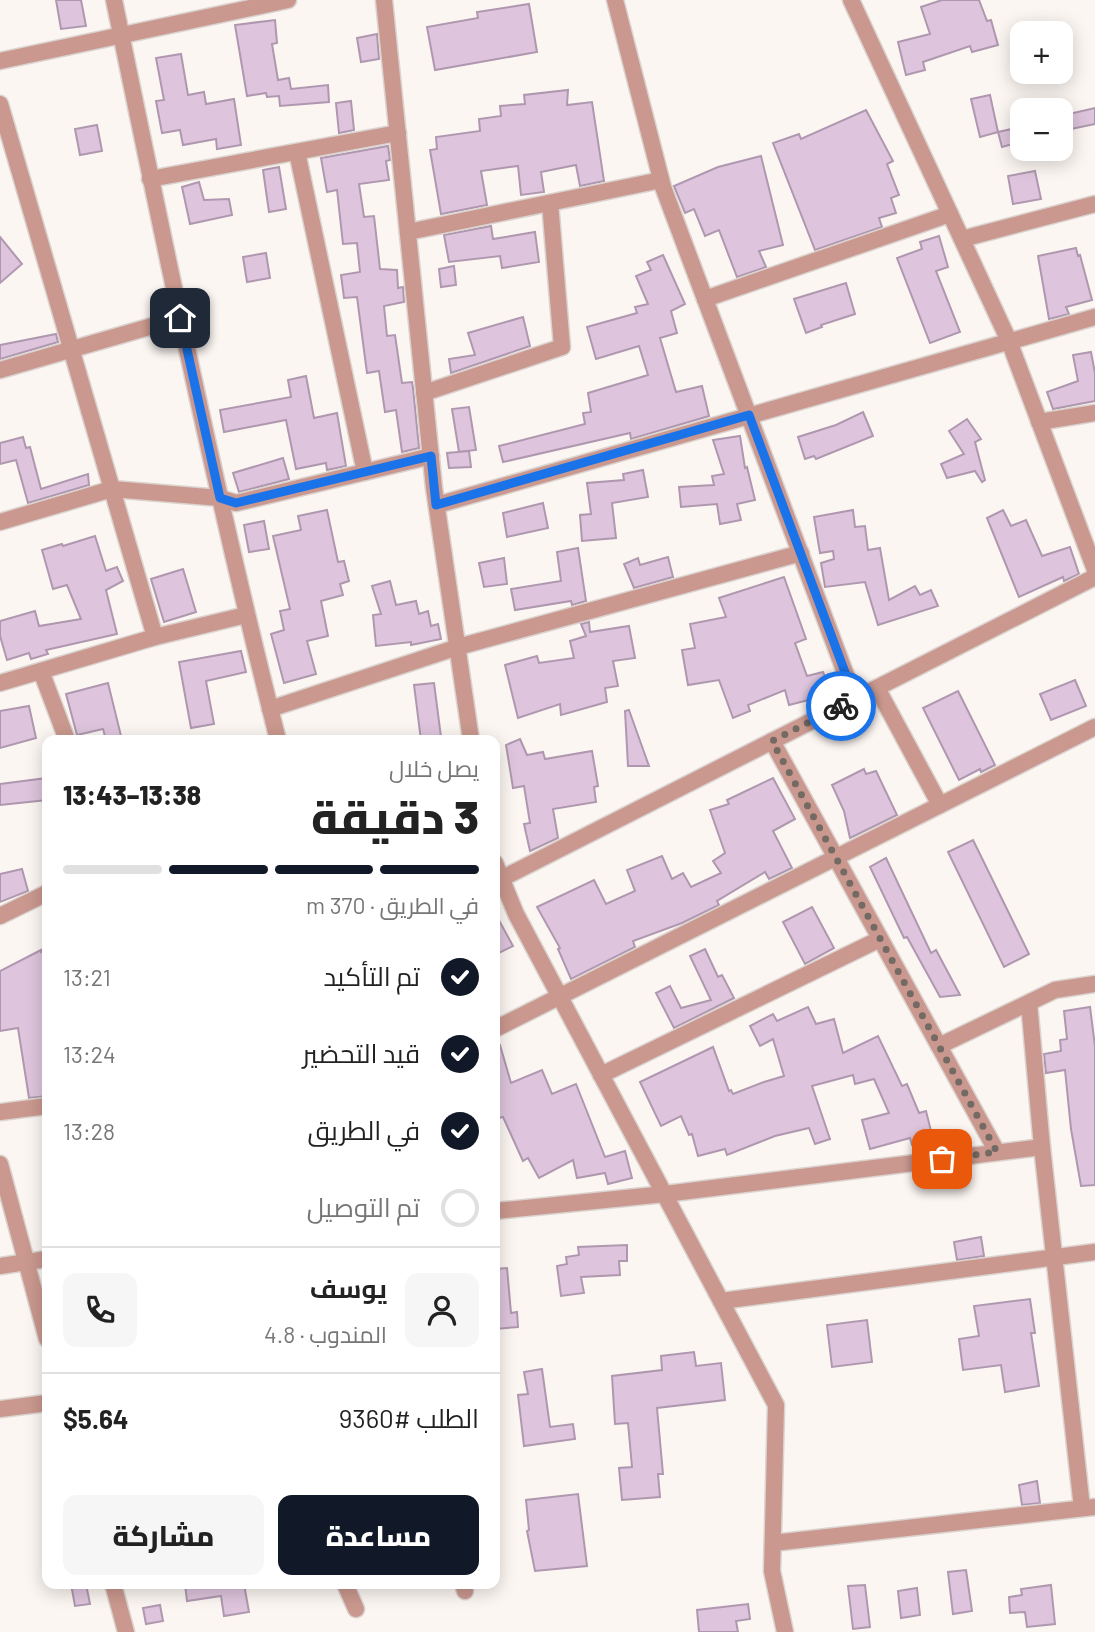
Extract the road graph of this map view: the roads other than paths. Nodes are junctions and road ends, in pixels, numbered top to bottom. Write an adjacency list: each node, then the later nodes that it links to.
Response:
1 (114, 0): 6 (street)
2 (288, 0): 6 (street)
3 (384, 0): 9 (street)
4 (614, 0): 13 (street)
5 (851, 0): 16 (street)
6 (121, 33): 7 (street); 12 (street)
7 (0, 61)
8 (0, 103): 10 (street)
9 (398, 133): 11 (street); 17 (street)
10 (5, 137): 23 (street)
11 (297, 152): 12 (street); 30 (street)
12 (150, 179): 21 (street)
13 (661, 180): 14 (street); 19 (street)
14 (550, 203): 17 (street); 25 (street)
15 (1095, 204): 18 (street)
16 (950, 214): 18 (street); 19 (street)
17 (408, 232): 25 (street)
18 (962, 239): 22 (street)
19 (705, 299): 27 (street)
20 (1095, 317): 22 (street)
21 (180, 318): 23 (street); 32 (street)
22 (1009, 341): 27 (street); 28 (street)
23 (72, 349): 24 (street); 31 (street)
24 (0, 370)
25 (424, 393): 29 (street)
26 (1095, 413): 28 (street)
27 (749, 415): 33 (street); 35 (street)
28 (1039, 422): 36 (street)
29 (431, 456): 30 (street); 33 (street)
30 (365, 472): 32 (street)
31 (113, 489): 32 (street); 34 (street); 39 (street)
32 (220, 498): 38 (street)
33 (436, 505): 40 (street)
34 (0, 523)
35 (801, 553): 40 (street); 44 (street)
36 (1095, 570)
37 (1095, 577): 43 (street)
38 (246, 615): 39 (street); 45 (street)
39 (155, 637): 41 (street)
40 (457, 647): 45 (street); 49 (street)
41 (41, 671): 42 (street); 47 (street)
42 (0, 683)
43 (877, 688): 44 (street); 51 (street)
44 (855, 699): 50 (street)
45 (270, 709): 48 (street)
46 (1095, 727): 51 (street)
47 (65, 735)
48 (277, 735)
49 (470, 735)
50 (772, 741): 52 (street); 53 (street)
51 (940, 805): 52 (street)
52 (836, 858): 57 (street); 59 (street)
53 (500, 879)
54 (500, 884): 59 (street)
55 (42, 895): 56 (street)
56 (0, 916)
57 (880, 939): 62 (street); 63 (street)
58 (1095, 984): 60 (street)
59 (560, 996): 61 (street); 63 (street)
60 (1029, 1003): 62 (street); 66 (street)
61 (500, 1026)
62 (939, 1046): 67 (street)
63 (601, 1075): 69 (street)
64 (42, 1107): 65 (street)
65 (0, 1112)
66 (1042, 1147): 67 (street); 72 (street)
67 (997, 1152): 69 (street)
68 (0, 1164): 74 (street)
69 (664, 1194): 70 (street); 76 (street)
70 (500, 1210)
71 (1095, 1252): 72 (street)
72 (1055, 1258): 76 (street); 80 (street)
73 (42, 1260): 74 (street)
74 (26, 1262): 75 (street); 77 (street)
75 (0, 1266)
76 (721, 1301): 81 (street)
77 (42, 1321)
78 (42, 1404): 79 (street)
79 (0, 1409)
80 (1088, 1508): 81 (street)
81 (773, 1543): 86 (street)
82 (114, 1589): 85 (street)
83 (347, 1589): 84 (street)
84 (356, 1609)
85 (126, 1632)
86 (785, 1632)

